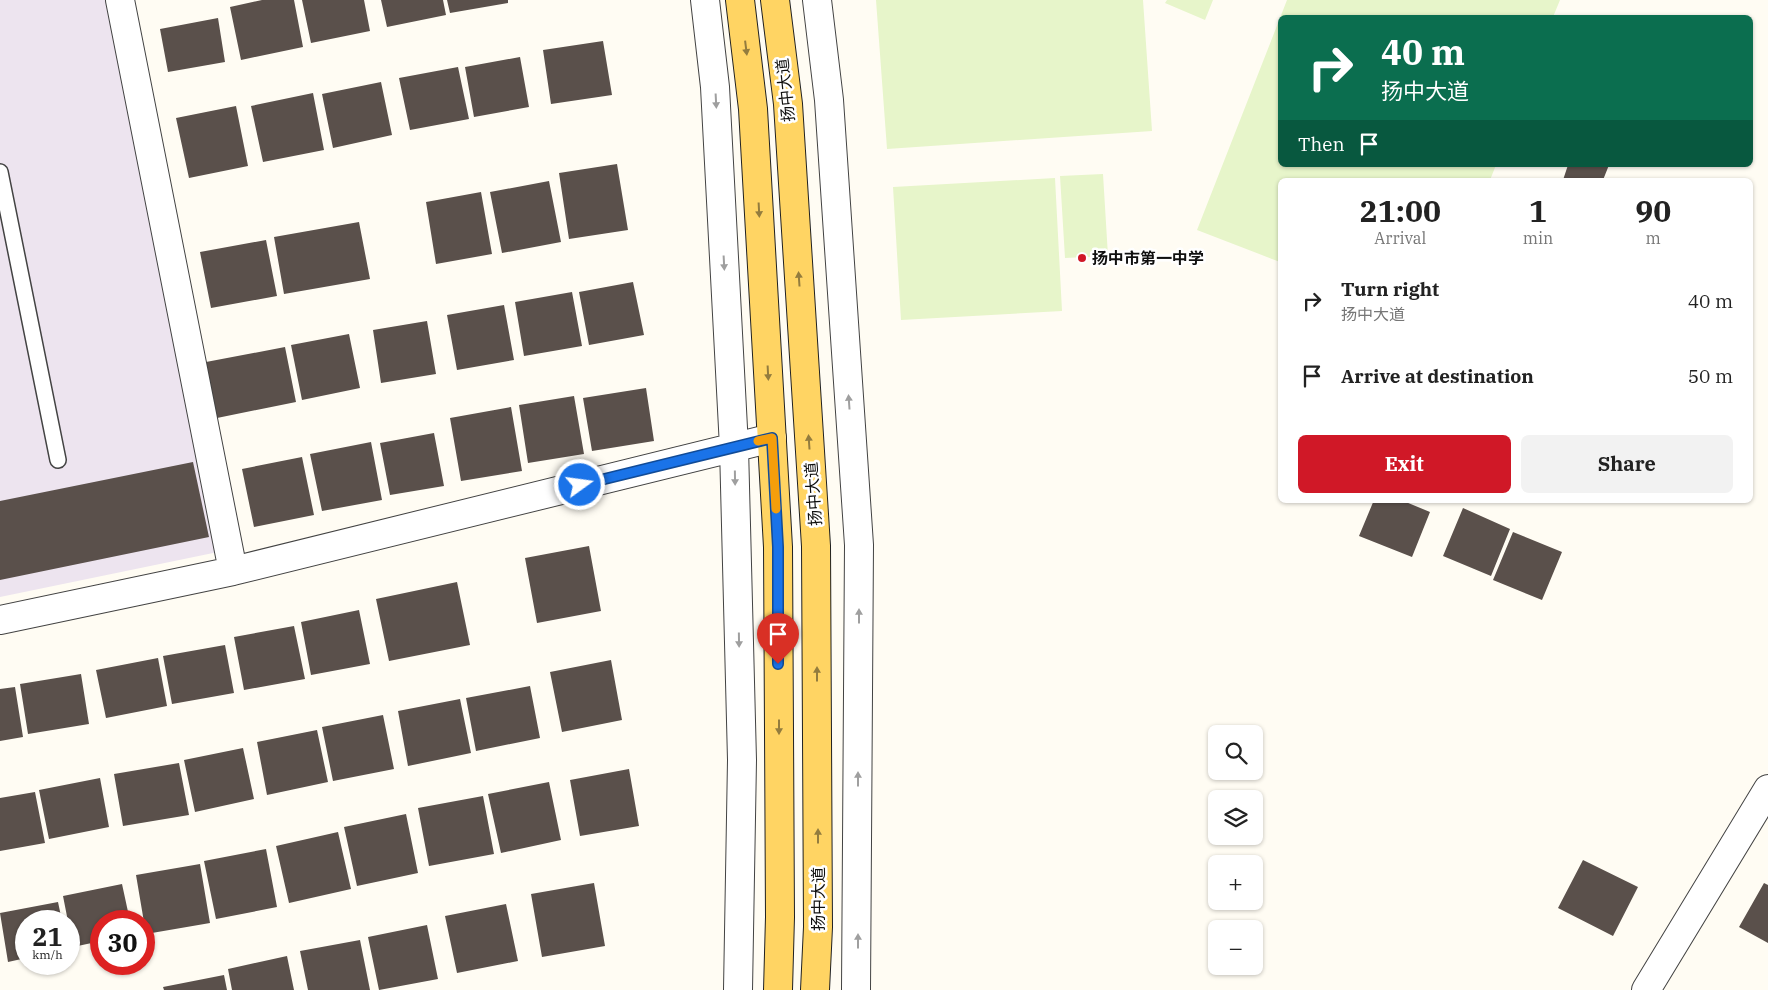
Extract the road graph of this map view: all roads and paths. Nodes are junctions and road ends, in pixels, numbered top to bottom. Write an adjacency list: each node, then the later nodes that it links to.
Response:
1 (120, 0): 10 (street)
2 (705, 0): 8 (street, one-way to 8)
3 (740, 0): 7 (main road, 扬中大道, one-way to 7)
4 (775, 0): 15 (main road, 扬中大道, one-way to 4)
5 (817, 0): 16 (street, one-way to 5)
6 (0, 172): 9 (lane)
7 (772, 438): 8 (street); 14 (main road, 扬中大道, one-way to 14)
8 (734, 447): 10 (street); 13 (street, one-way to 13)
9 (58, 460)
10 (233, 571): 11 (street)
11 (0, 620)
12 (1768, 789): 17 (street)
13 (738, 990)
14 (778, 990)
15 (815, 990)
16 (856, 990)
17 (1646, 990)

